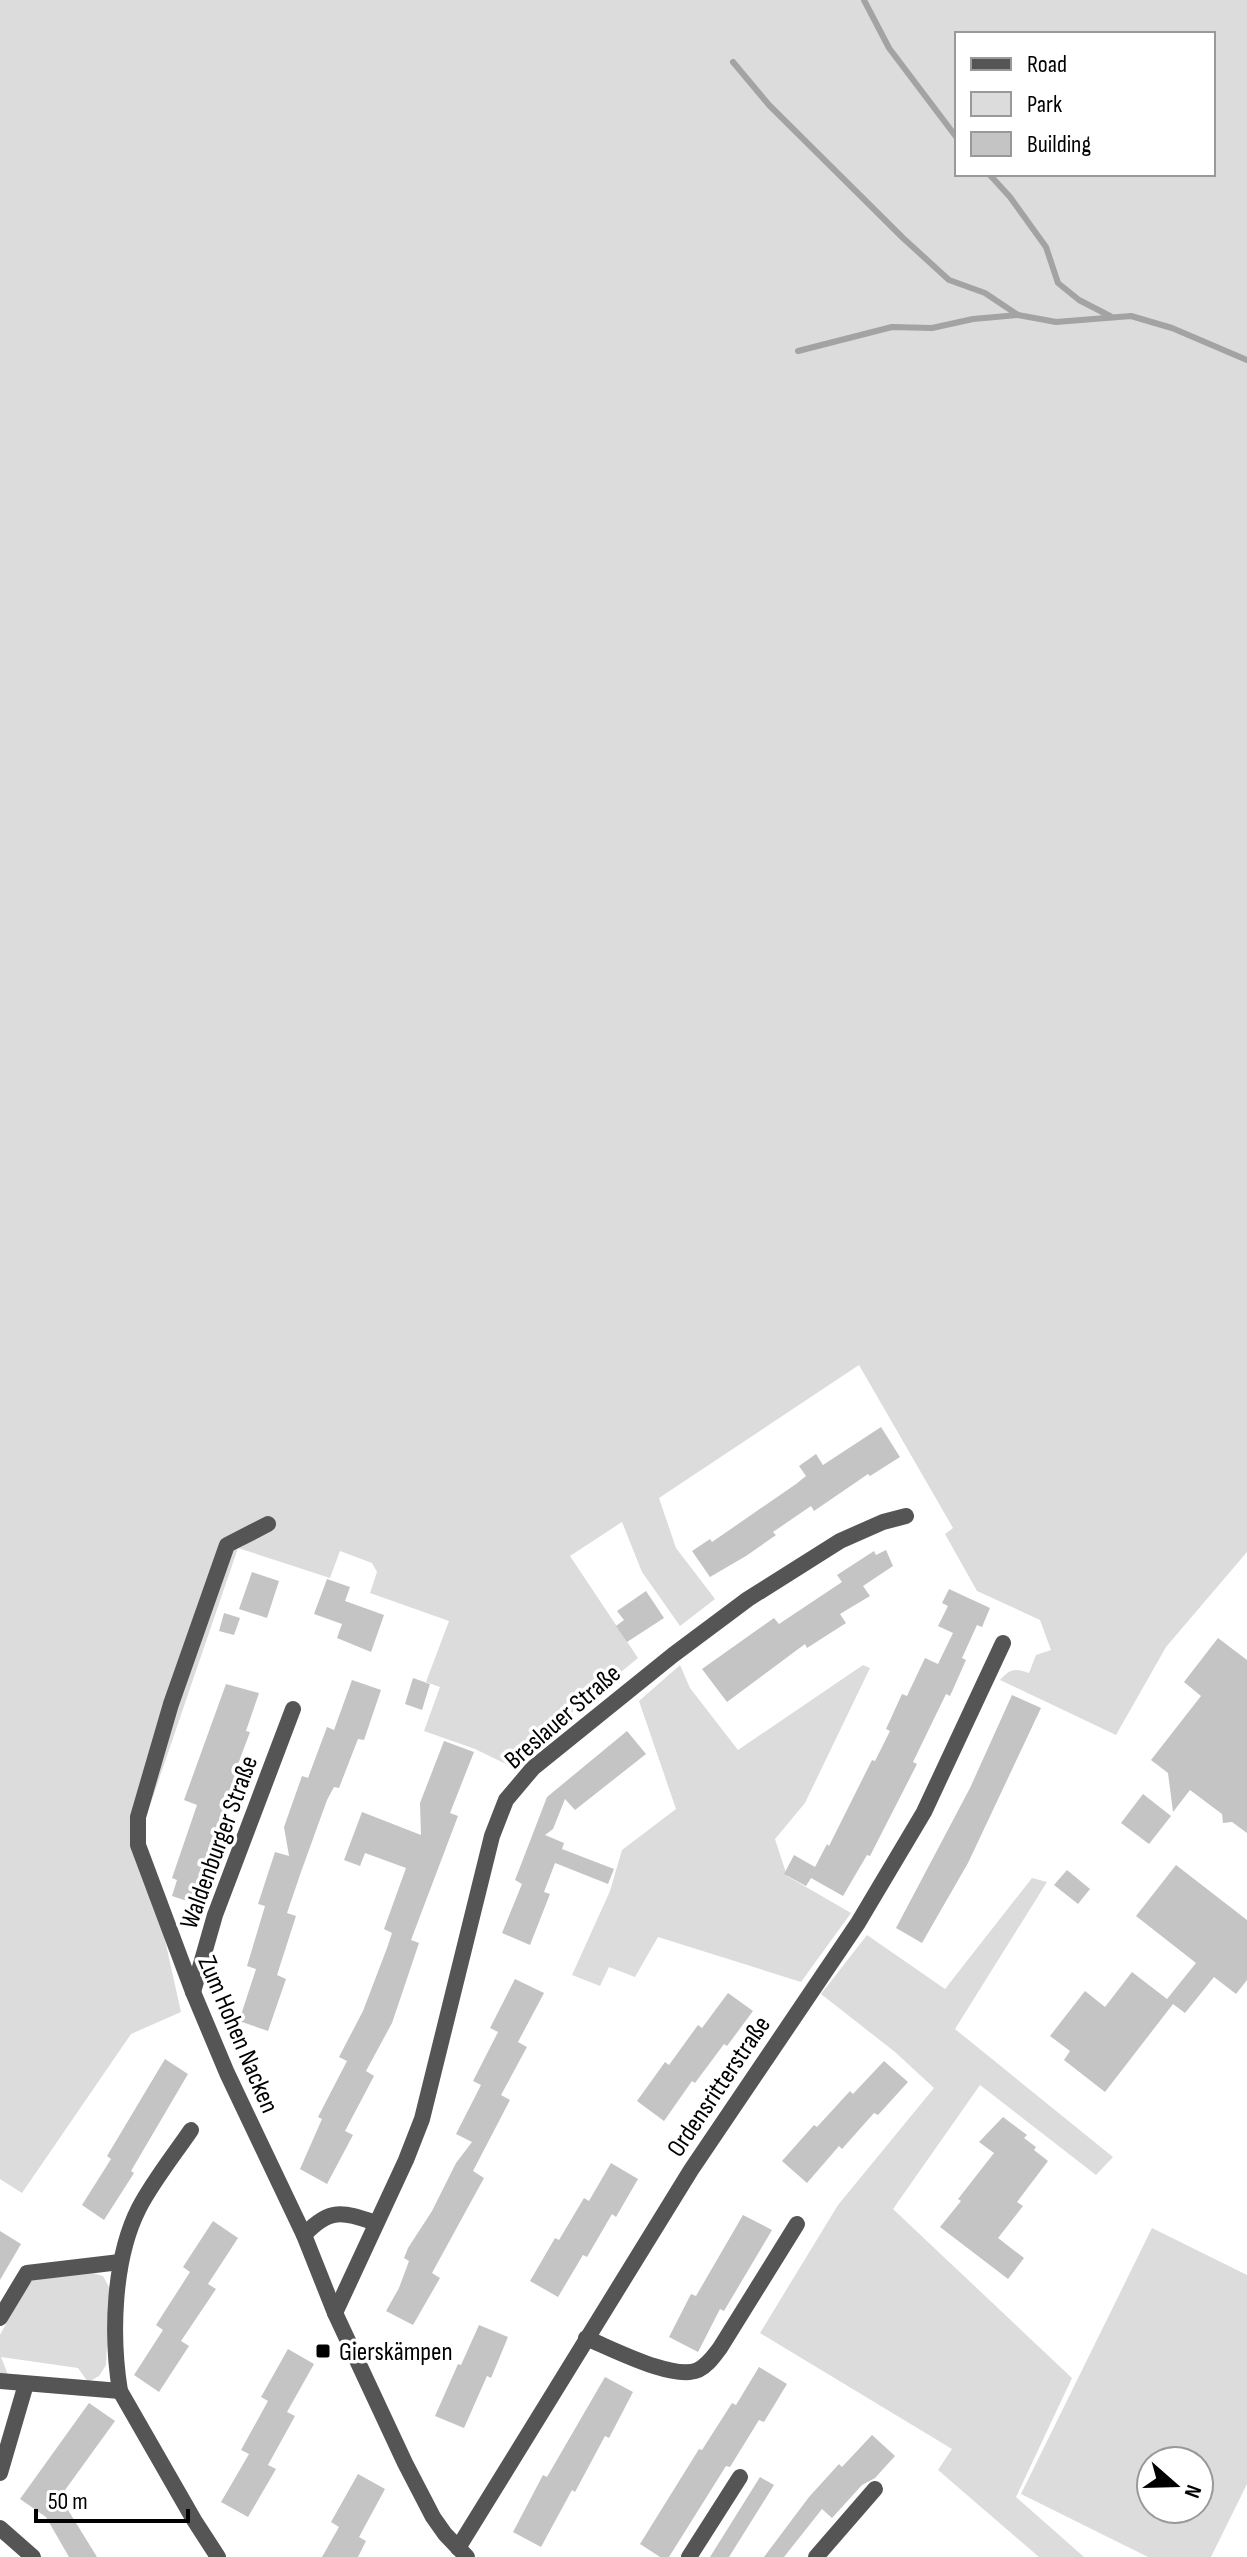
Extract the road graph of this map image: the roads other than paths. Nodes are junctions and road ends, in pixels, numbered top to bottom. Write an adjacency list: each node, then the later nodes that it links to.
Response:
1 (906, 1516): 7 (street, Breslauer Straße)
2 (268, 1524): 5 (street, Zum Hohen Nacken)
3 (1003, 1643): 13 (street, Ordensritterstraße)
4 (293, 1709): 5 (street, Waldenburger Straße)
5 (193, 1992): 9 (street, Zum Hohen Nacken)
6 (191, 2130): 10 (street)
7 (376, 2223): 9 (street); 11 (street, Breslauer Straße)
8 (797, 2224): 13 (street)
9 (304, 2235): 11 (street, Zum Hohen Nacken)
10 (120, 2262): 12 (street); 16 (street)
11 (335, 2313): 21 (street, Zum Hohen Nacken)
12 (0, 2318)
13 (586, 2338): 21 (street, Ordensritterstraße)
14 (0, 2381): 15 (street)
15 (26, 2384): 16 (street); 17 (street)
16 (120, 2391): 23 (street)
17 (0, 2473)
18 (740, 2477): 24 (street)
19 (875, 2489): 25 (street)
20 (0, 2528): 22 (street)
21 (462, 2552)
22 (33, 2557)
23 (218, 2557)
24 (689, 2557)
25 (816, 2557)

